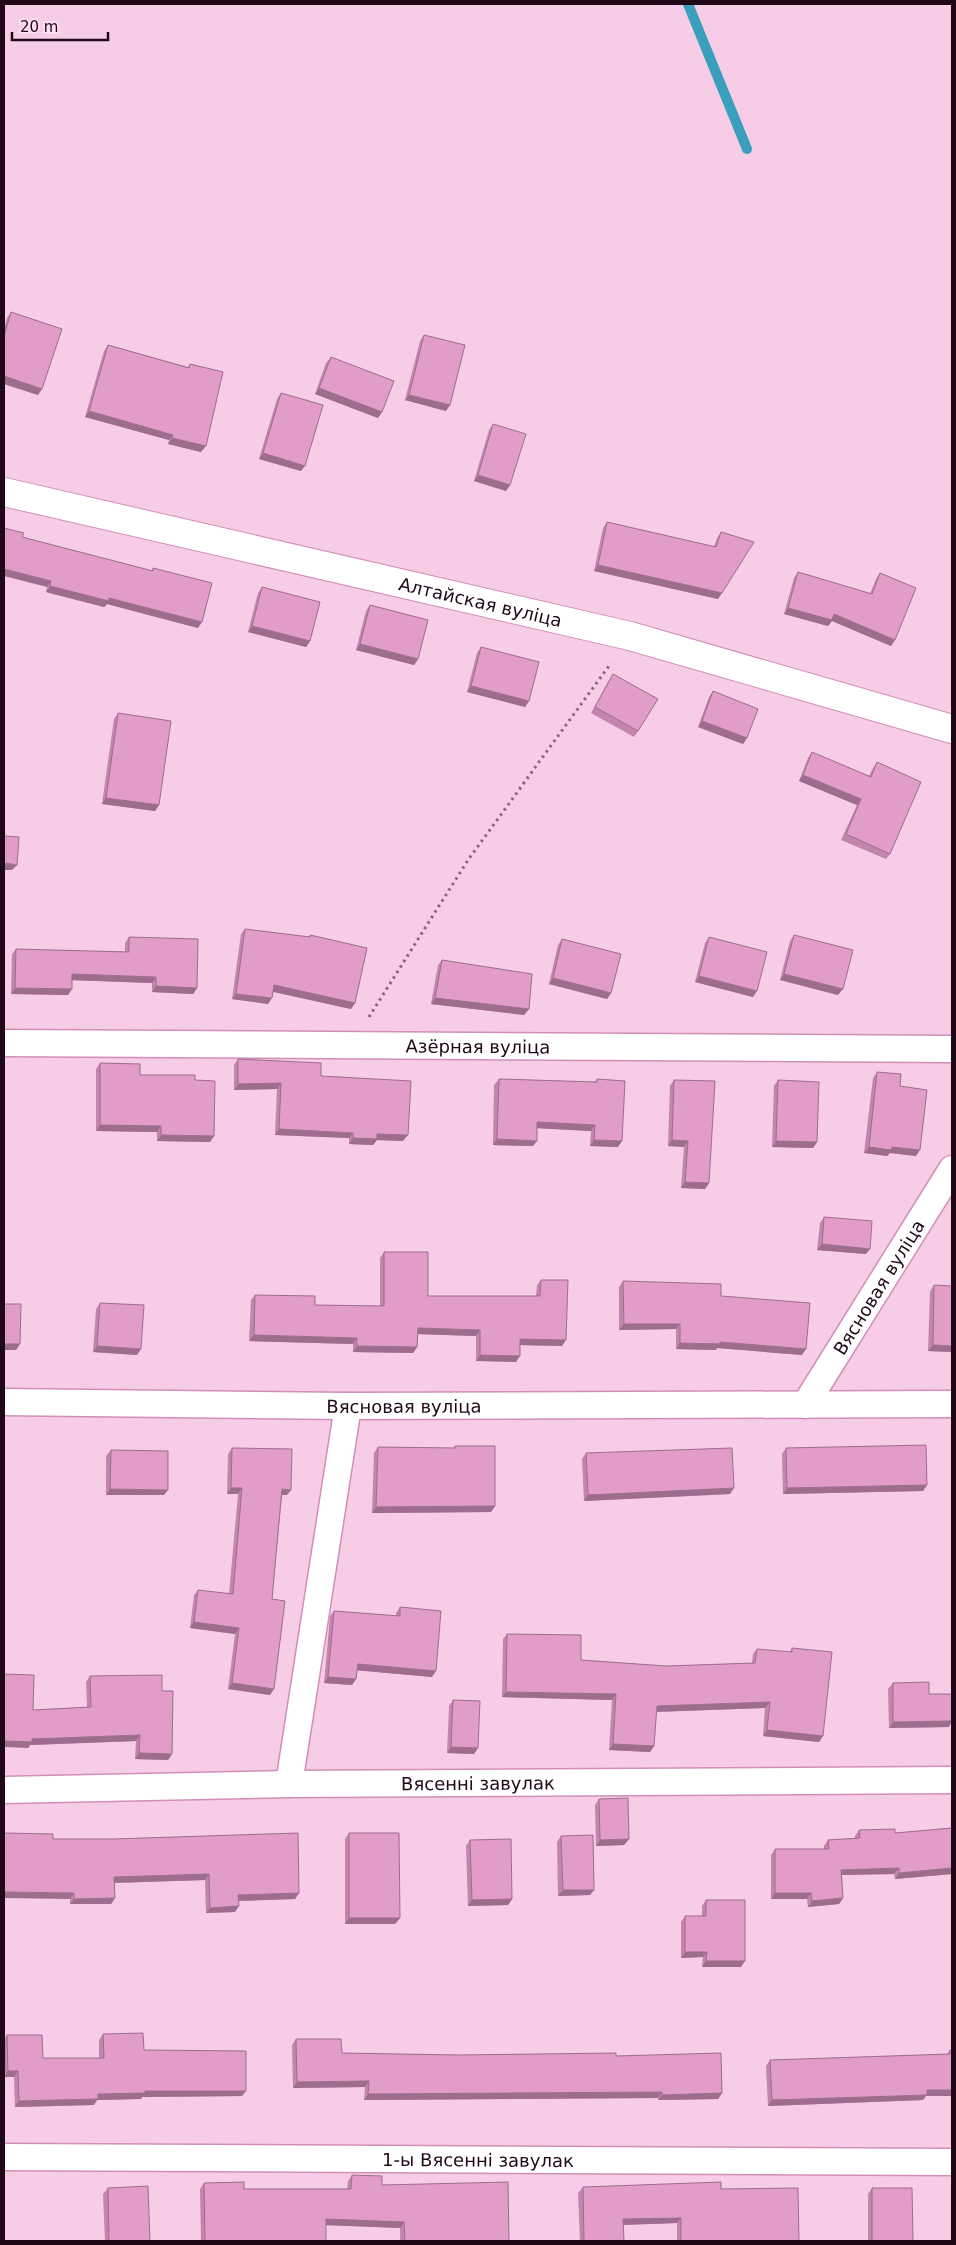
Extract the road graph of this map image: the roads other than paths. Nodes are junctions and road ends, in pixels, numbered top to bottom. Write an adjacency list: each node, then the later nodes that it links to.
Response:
1 (4, 492): 2 (main road, Алтайская вуліца)
2 (952, 729)
3 (4, 1043): 4 (street, Азёрная вуліца)
4 (952, 1048)
5 (952, 1170): 8 (street, Вясновая вуліца)
6 (4, 1402): 9 (street, Вясновая вуліца)
7 (952, 1404): 8 (street, Вясновая вуліца)
8 (805, 1405): 9 (street, Вясновая вуліца)
9 (348, 1406): 11 (street)
10 (952, 1780): 11 (street, Вясенні завулак)
11 (289, 1784): 12 (street, Вясенні завулак)
12 (4, 1790)
13 (4, 2157): 14 (street, 1-ы Вясенні завулак)
14 (952, 2162)

